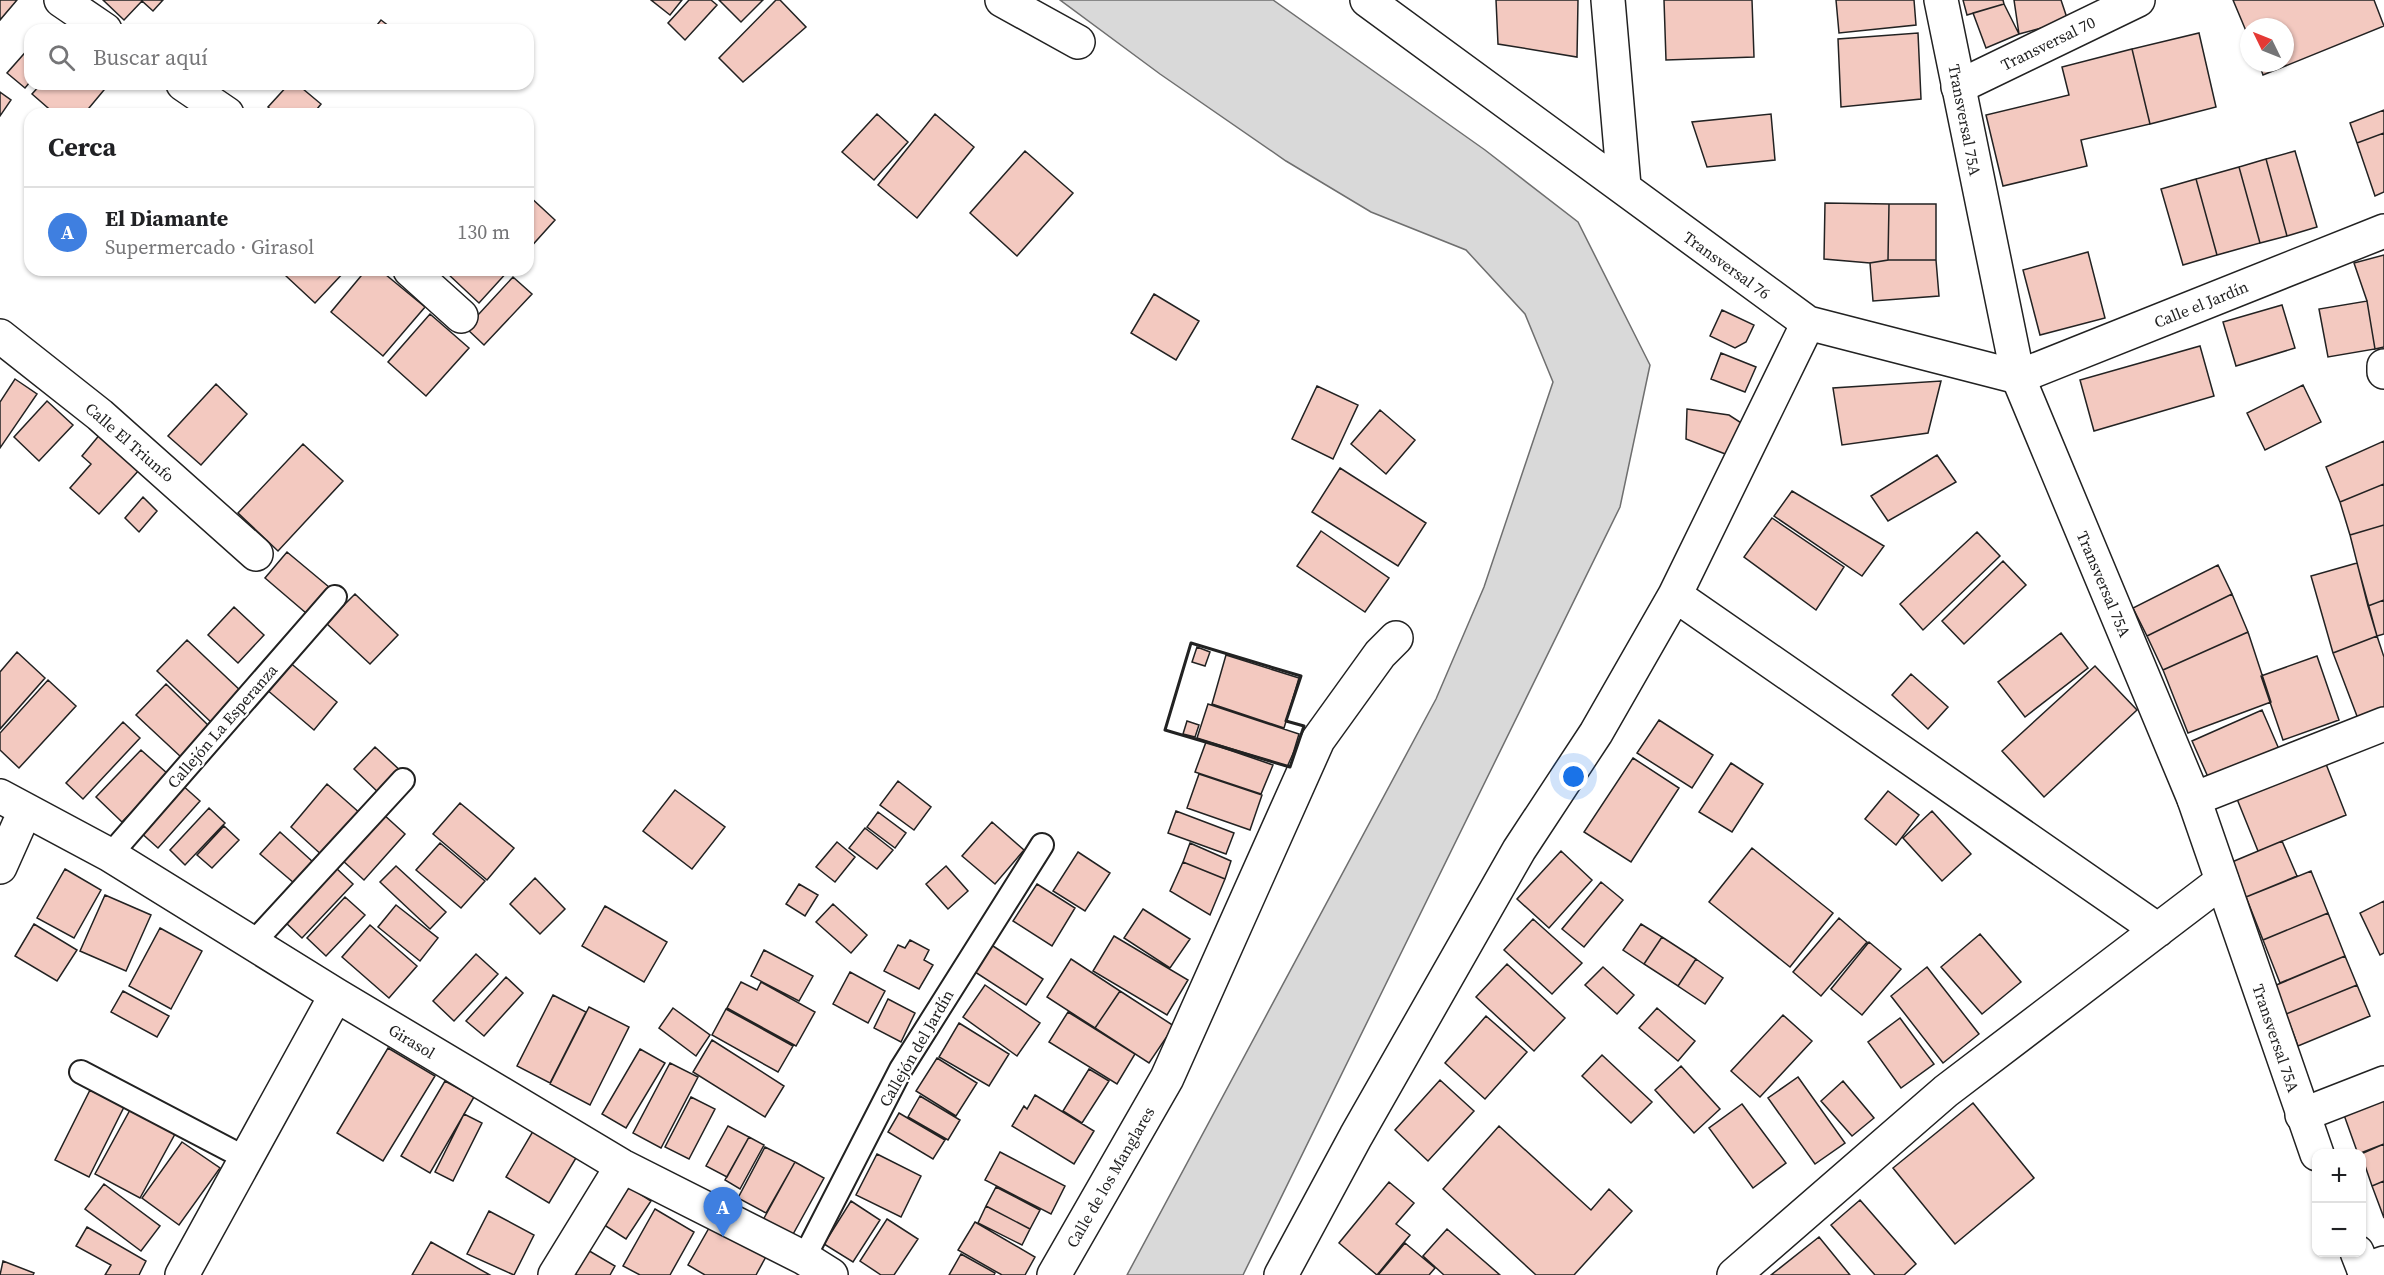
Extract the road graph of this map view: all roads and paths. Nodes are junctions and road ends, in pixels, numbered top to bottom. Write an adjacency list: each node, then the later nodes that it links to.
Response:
1 (61, 0): 7 (street)
2 (1002, 0): 8 (street)
3 (1367, 0): 12 (street, Transversal 76)
4 (1608, 0): 12 (street)
5 (1941, 0): 9 (street, Transversal 75A)
6 (2138, 0): 9 (street, Transversal 70)
7 (96, 24)
8 (1078, 42)
9 (1958, 87): 18 (street, Transversal 75A)
10 (192, 90): 11 (street)
11 (218, 108)
12 (1624, 186): 16 (street, Transversal 76)
13 (2384, 231): 18 (street, Calle el Jardín)
14 (417, 276): 15 (street)
15 (461, 316)
16 (1808, 323): 18 (street, Transversal 76); 20 (street)
17 (0, 336): 19 (street, Calle El Triunfo)
18 (2018, 377): 25 (street, Transversal 75A)
19 (256, 554)
20 (1675, 595): 31 (street); 44 (street)
21 (335, 597): 28 (lane, Callejón La Esperanza)
22 (1396, 639): 43 (street, Calle de los Manglares)
23 (2384, 724): 25 (street)
24 (403, 780): 32 (lane)
25 (2194, 799): 30 (street, Transversal 75A)
26 (12, 803): 28 (street, Girasol); 29 (street)
27 (1042, 845): 40 (lane, Callejón del Jardín)
28 (110, 855): 32 (street, Girasol)
29 (0, 867)
30 (2223, 881): 31 (street); 36 (street, Transversal 75A)
31 (2158, 930): 45 (street)
32 (253, 943): 33 (street, Girasol)
33 (336, 995): 38 (street); 39 (street, Girasol)
34 (81, 1072): 38 (lane)
35 (2384, 1083): 36 (street)
36 (2302, 1115): 37 (street, Transversal 75A)
37 (2315, 1149)
38 (246, 1158): 41 (street)
39 (622, 1166): 40 (street, Girasol); 42 (street)
40 (810, 1269)
41 (182, 1275)
42 (555, 1275)
43 (1054, 1275)
44 (1281, 1275)
45 (1734, 1275)

